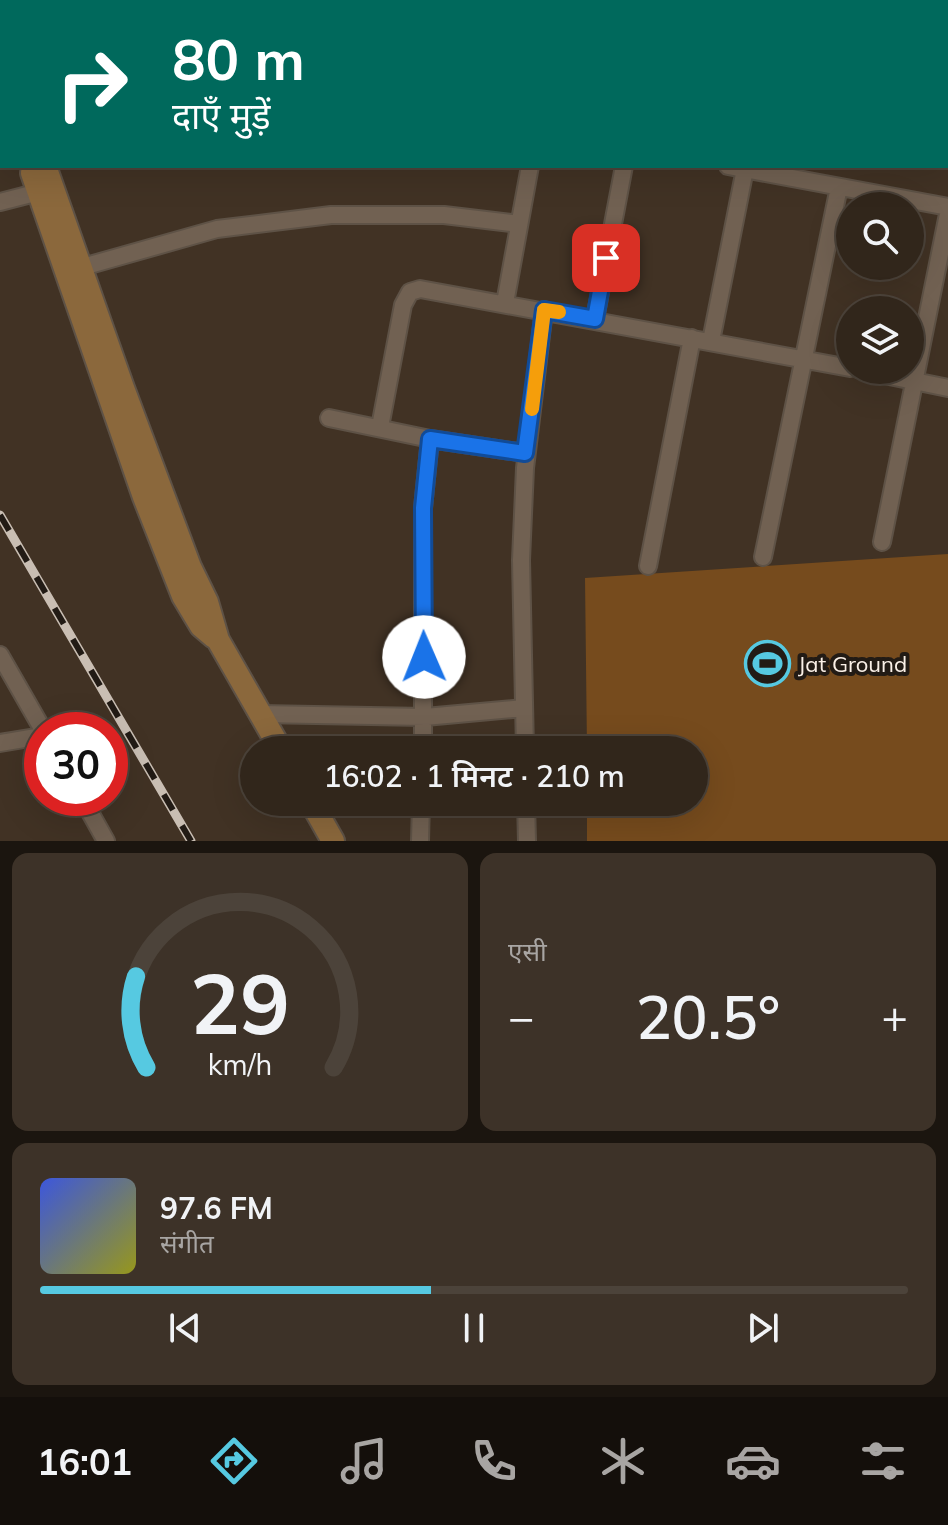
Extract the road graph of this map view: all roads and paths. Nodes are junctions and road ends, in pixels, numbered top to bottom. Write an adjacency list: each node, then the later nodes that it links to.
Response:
1 (31, 168): 7 (main road)
2 (46, 168): 12 (main road)
3 (530, 168): 11 (street)
4 (624, 168): 15 (street)
5 (736, 168): 6 (street); 18 (street)
6 (839, 187): 9 (street); 19 (street)
7 (39, 192): 8 (street); 12 (main road)
8 (0, 202)
9 (948, 207)
10 (948, 214): 16 (street)
11 (519, 224): 12 (street); 13 (street)
12 (74, 269): 34 (main road)
13 (505, 303): 14 (street); 25 (street)
14 (544, 310): 15 (street); 27 (street)
15 (595, 319): 17 (street)
16 (924, 335)
17 (692, 338): 18 (street); 30 (street)
18 (711, 341): 19 (street)
19 (803, 359): 20 (street); 29 (street)
20 (836, 365)
21 (924, 383): 23 (street)
22 (914, 384): 28 (street)
23 (948, 388)
24 (329, 418): 25 (street)
25 (380, 427): 26 (street)
26 (430, 439): 27 (street); 35 (street)
27 (525, 453): 32 (street)
28 (882, 542)
29 (763, 557)
30 (648, 566)
31 (0, 655): 33 (street)
32 (524, 708): 35 (street); 38 (street)
33 (33, 712)
34 (260, 714): 35 (street); 36 (main road)
35 (425, 717): 37 (street)
36 (273, 736)
37 (424, 736)
38 (525, 736)
39 (24, 739): 40 (street)
40 (0, 743)
41 (92, 816): 45 (street)
42 (319, 816): 46 (main road)
43 (421, 816): 47 (street)
44 (526, 816): 48 (street)
45 (106, 841)
46 (333, 841)
47 (420, 841)
48 (527, 841)

